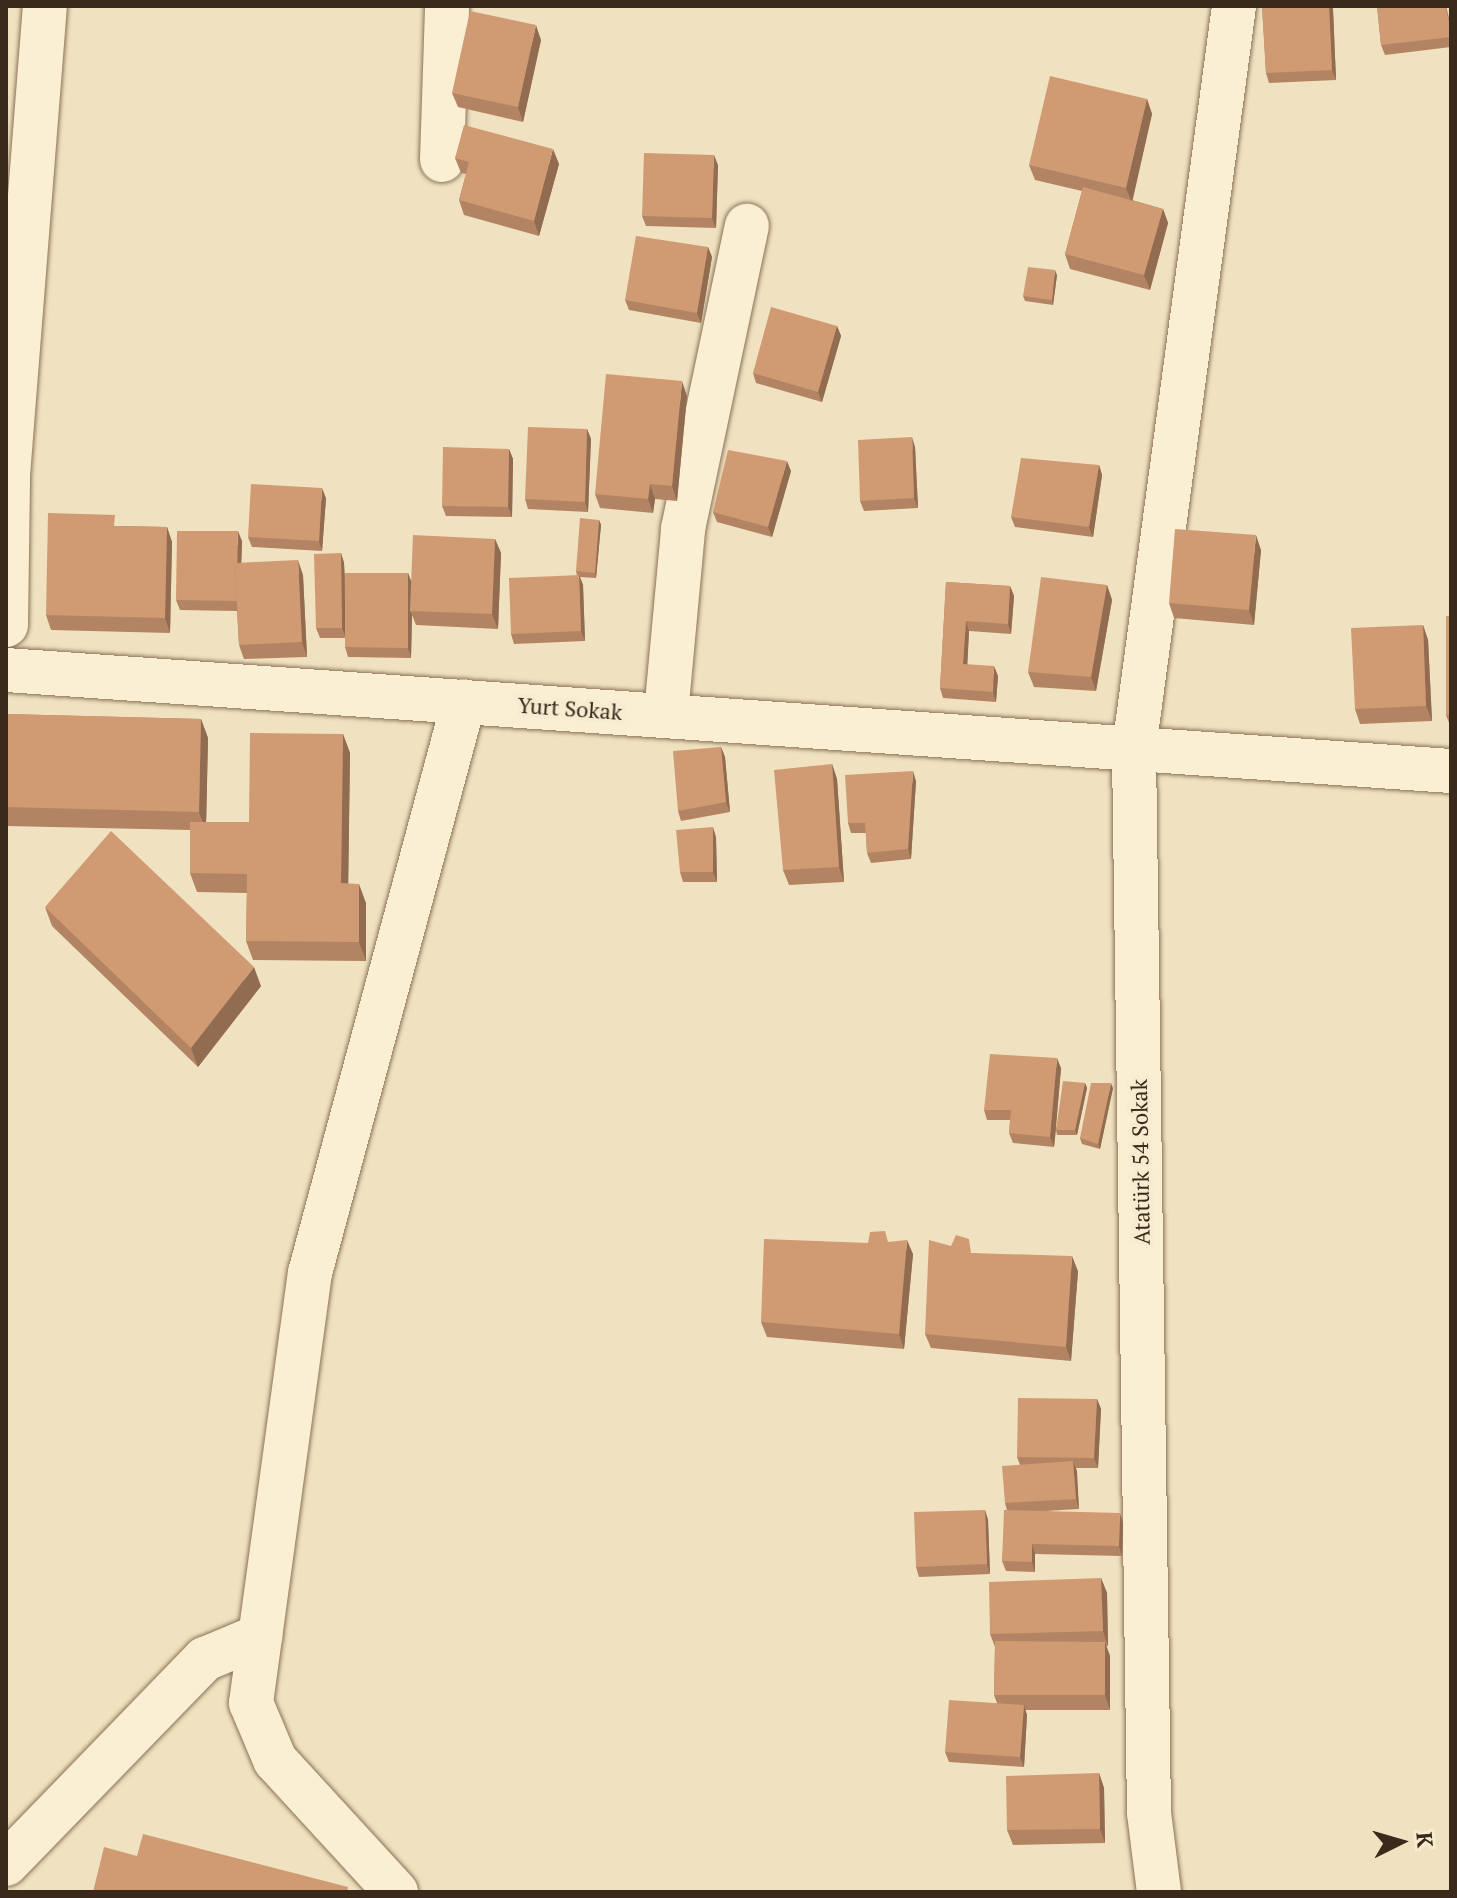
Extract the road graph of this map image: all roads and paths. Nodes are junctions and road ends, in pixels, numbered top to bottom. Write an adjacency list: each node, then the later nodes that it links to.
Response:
1 (45, 6): 6 (street)
2 (447, 6): 4 (street)
3 (1234, 6): 10 (street, Atatürk 54 Sokak)
4 (442, 160)
5 (747, 226): 9 (street)
6 (6, 625)
7 (6, 670): 8 (street, Yurt Sokak)
8 (464, 701): 9 (street, Yurt Sokak); 12 (street)
9 (666, 714): 10 (street, Yurt Sokak)
10 (1134, 749): 11 (street); 15 (street, Atatürk 54 Sokak)
11 (1451, 771)
12 (260, 1636): 13 (street); 14 (street)
13 (6, 1864)
14 (396, 1892)
15 (1159, 1892)

